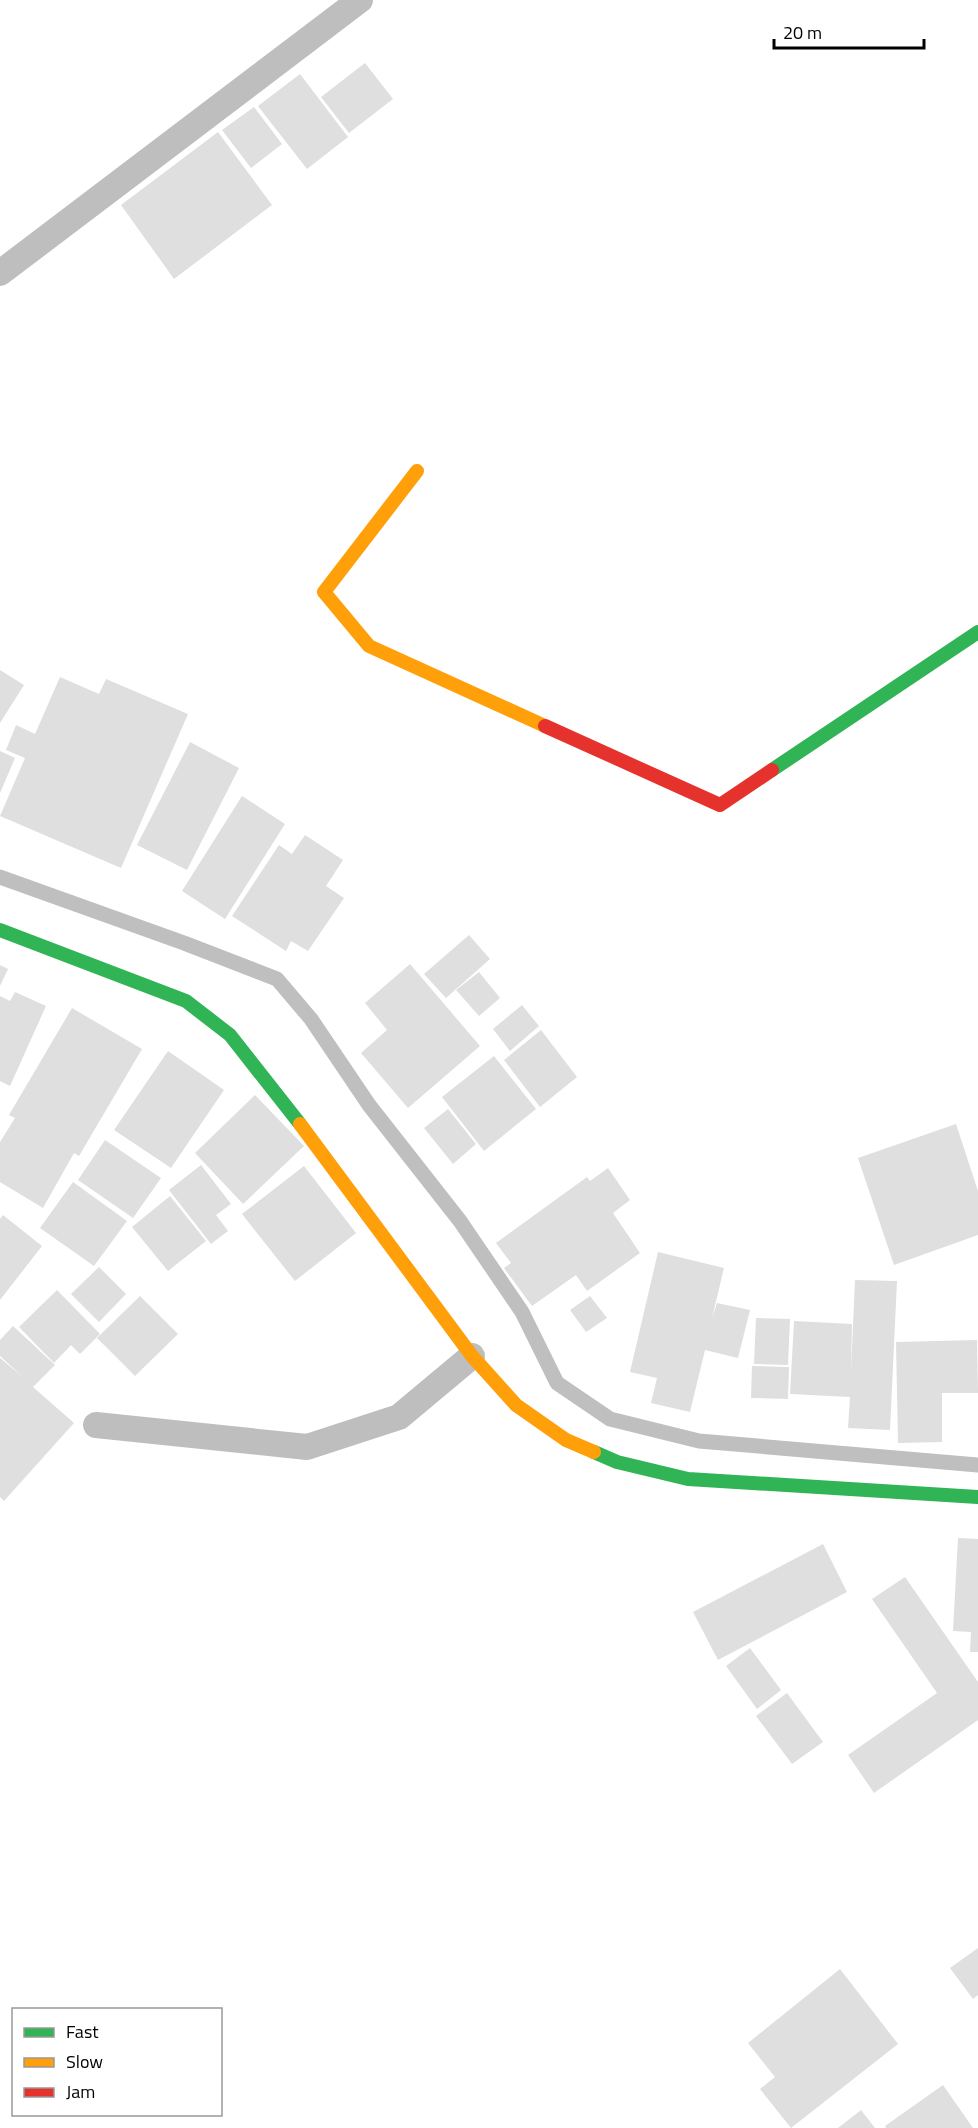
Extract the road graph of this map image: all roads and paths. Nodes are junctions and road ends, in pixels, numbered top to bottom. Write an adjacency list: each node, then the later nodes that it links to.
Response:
1 (360, 0): 2 (lane)
2 (0, 273)
3 (417, 471): 4 (street)
4 (978, 632)
5 (0, 930): 6 (street)
6 (472, 1356): 7 (lane); 8 (street)
7 (96, 1425)
8 (978, 1497)

